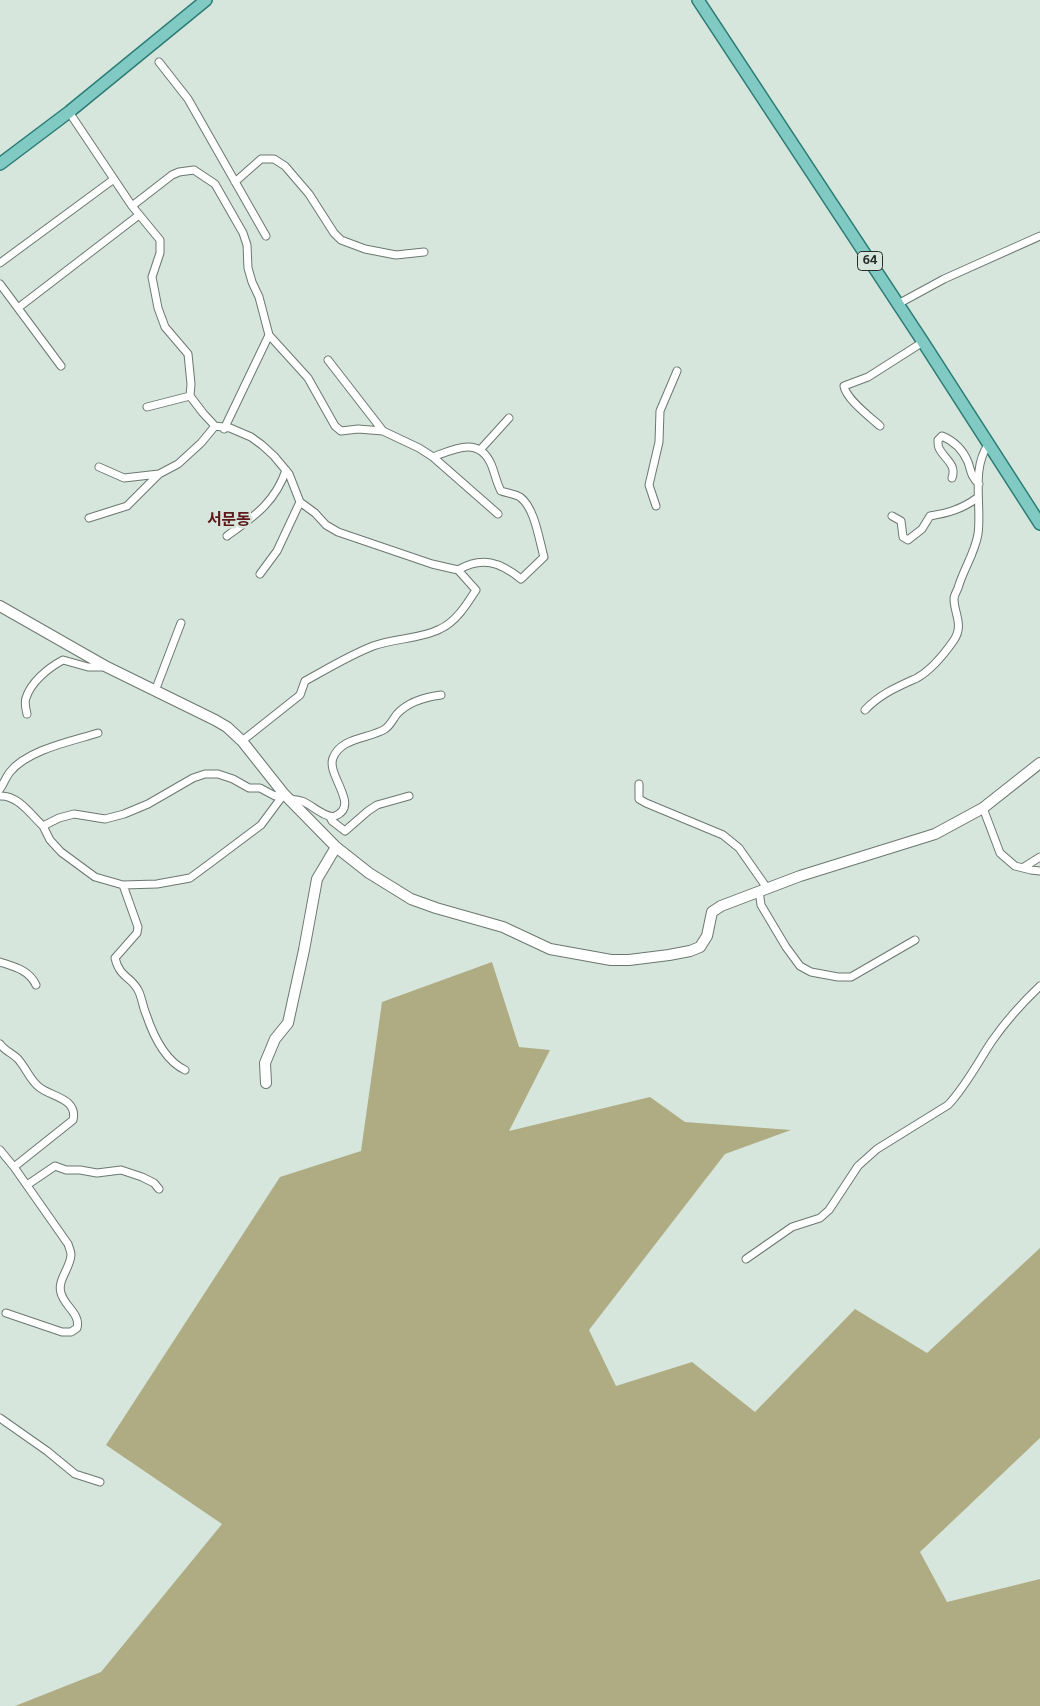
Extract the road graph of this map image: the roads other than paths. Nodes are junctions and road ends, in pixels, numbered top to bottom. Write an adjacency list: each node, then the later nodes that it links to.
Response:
1 (206, 0): 4 (main road)
2 (698, 0): 15 (main road, 64)
3 (159, 62): 7 (street)
4 (69, 112): 5 (main road); 6 (street)
5 (0, 164)
6 (114, 178): 8 (street); 13 (street)
7 (235, 182): 10 (street); 12 (street)
8 (132, 206): 9 (street); 17 (street)
9 (139, 215): 16 (street); 22 (street)
10 (266, 236)
11 (1040, 236): 15 (street)
12 (424, 252)
13 (0, 263)
14 (0, 284): 16 (street)
15 (898, 304): 18 (main road, 64)
16 (18, 308): 20 (street)
17 (269, 336): 27 (street); 28 (street)
18 (923, 342): 26 (street); 29 (main road, 64)
19 (328, 360): 28 (street)
20 (61, 366)
21 (677, 371): 39 (street)
22 (190, 396): 23 (street); 25 (street)
23 (147, 408)
24 (510, 418): 30 (street)
25 (215, 426): 27 (street); 34 (street)
26 (880, 426)
27 (224, 428): 33 (street)
28 (383, 431): 31 (street)
29 (988, 445): 36 (street); 43 (main road, 64)
30 (480, 450): 31 (street); 45 (street)
31 (433, 457): 40 (street)
32 (99, 467): 34 (street)
33 (286, 470): 38 (street); 44 (street)
34 (160, 474): 42 (street)
35 (952, 478): 36 (street)
36 (979, 484): 37 (street)
37 (977, 498): 41 (street); 52 (street)
38 (300, 502): 45 (street); 46 (street)
39 (656, 506)
40 (498, 514)
41 (892, 516)
42 (89, 518)
43 (1040, 524)
44 (227, 536)
45 (458, 570): 55 (street)
46 (260, 574)
47 (0, 606): 49 (street)
48 (180, 623): 50 (street)
49 (107, 667): 50 (street); 53 (street)
50 (155, 690): 55 (street)
51 (442, 696): 63 (street)
52 (865, 710)
53 (27, 714)
54 (98, 733): 58 (street)
55 (242, 741): 60 (street)
56 (1040, 763): 62 (street)
57 (639, 784): 70 (street)
58 (0, 789)
59 (0, 796): 64 (street)
60 (287, 796): 63 (street); 64 (street); 65 (street); 69 (street)
61 (409, 796): 63 (street)
62 (984, 808): 67 (street); 70 (street)
63 (330, 816)
64 (43, 826): 69 (street)
65 (336, 847): 70 (street); 77 (street)
66 (1040, 857): 67 (street)
67 (1024, 867): 68 (street)
68 (1040, 871)
69 (124, 885): 76 (street)
70 (763, 889): 71 (street)
71 (915, 940)
72 (0, 962): 73 (street)
73 (36, 985)
74 (1040, 986): 82 (street)
75 (0, 1044): 79 (street)
76 (185, 1070)
77 (266, 1083)
78 (0, 1150): 79 (street)
79 (14, 1167): 80 (street)
80 (27, 1185): 81 (street); 83 (street)
81 (159, 1188)
82 (746, 1259)
83 (6, 1313)
84 (0, 1418): 85 (street)
85 (100, 1482)

